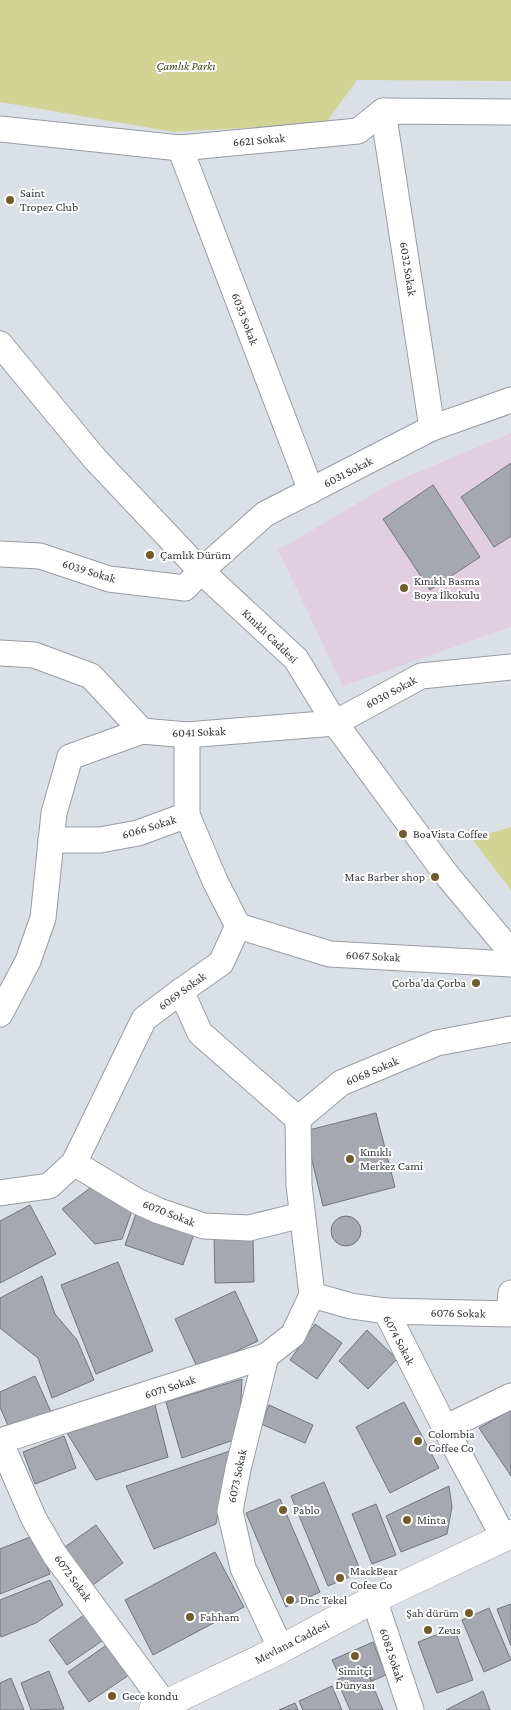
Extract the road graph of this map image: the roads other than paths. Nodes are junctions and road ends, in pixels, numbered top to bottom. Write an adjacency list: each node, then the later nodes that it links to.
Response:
1 (383, 111): 2 (street); 4 (street, 6621 Sokak); 7 (street, 6032 Sokak)
2 (511, 112)
3 (0, 129): 4 (street, 6621 Sokak)
4 (180, 148): 8 (street, 6033 Sokak)
5 (0, 344): 10 (street, Kınıklı Caddesi)
6 (511, 400): 7 (street, 6031 Sokak)
7 (432, 428): 8 (street, 6031 Sokak)
8 (311, 491): 10 (street, 6031 Sokak)
9 (0, 554): 10 (street, 6039 Sokak)
10 (202, 571): 13 (street, Kınıklı Caddesi)
11 (0, 654): 14 (street)
12 (511, 667): 13 (street, 6030 Sokak)
13 (335, 723): 15 (street, 6041 Sokak); 19 (street, Kınıklı Caddesi)
14 (142, 731): 15 (street, 6041 Sokak); 17 (street)
15 (186, 735): 16 (street)
16 (187, 815): 17 (street, 6066 Sokak); 18 (street)
17 (51, 840): 22 (street)
18 (238, 926): 20 (street, 6067 Sokak); 21 (street, 6069 Sokak)
19 (511, 952)
20 (511, 964)
21 (181, 990): 24 (street); 25 (street, 6069 Sokak)
22 (0, 1014)
23 (511, 1029): 24 (street, 6068 Sokak)
24 (298, 1119): 27 (street)
25 (74, 1163): 26 (street, 6069 Sokak); 27 (street, 6070 Sokak)
26 (0, 1193)
27 (302, 1215): 29 (street)
28 (511, 1293): 30 (street, 6076 Sokak)
29 (312, 1295): 30 (street, 6074 Sokak); 31 (street, 6071 Sokak)
30 (386, 1311): 33 (street, 6074 Sokak)
31 (266, 1356): 34 (street, 6071 Sokak); 37 (street, 6073 Sokak)
32 (511, 1396): 33 (street)
33 (445, 1428): 35 (street, 6074 Sokak)
34 (0, 1441): 38 (street, 6072 Sokak)
35 (507, 1536): 36 (main road, Mevlana Caddesi)
36 (374, 1600): 37 (main road, Mevlana Caddesi); 39 (street, 6082 Sokak)
37 (280, 1649): 38 (main road, Mevlana Caddesi)
38 (158, 1707)
39 (411, 1710)

